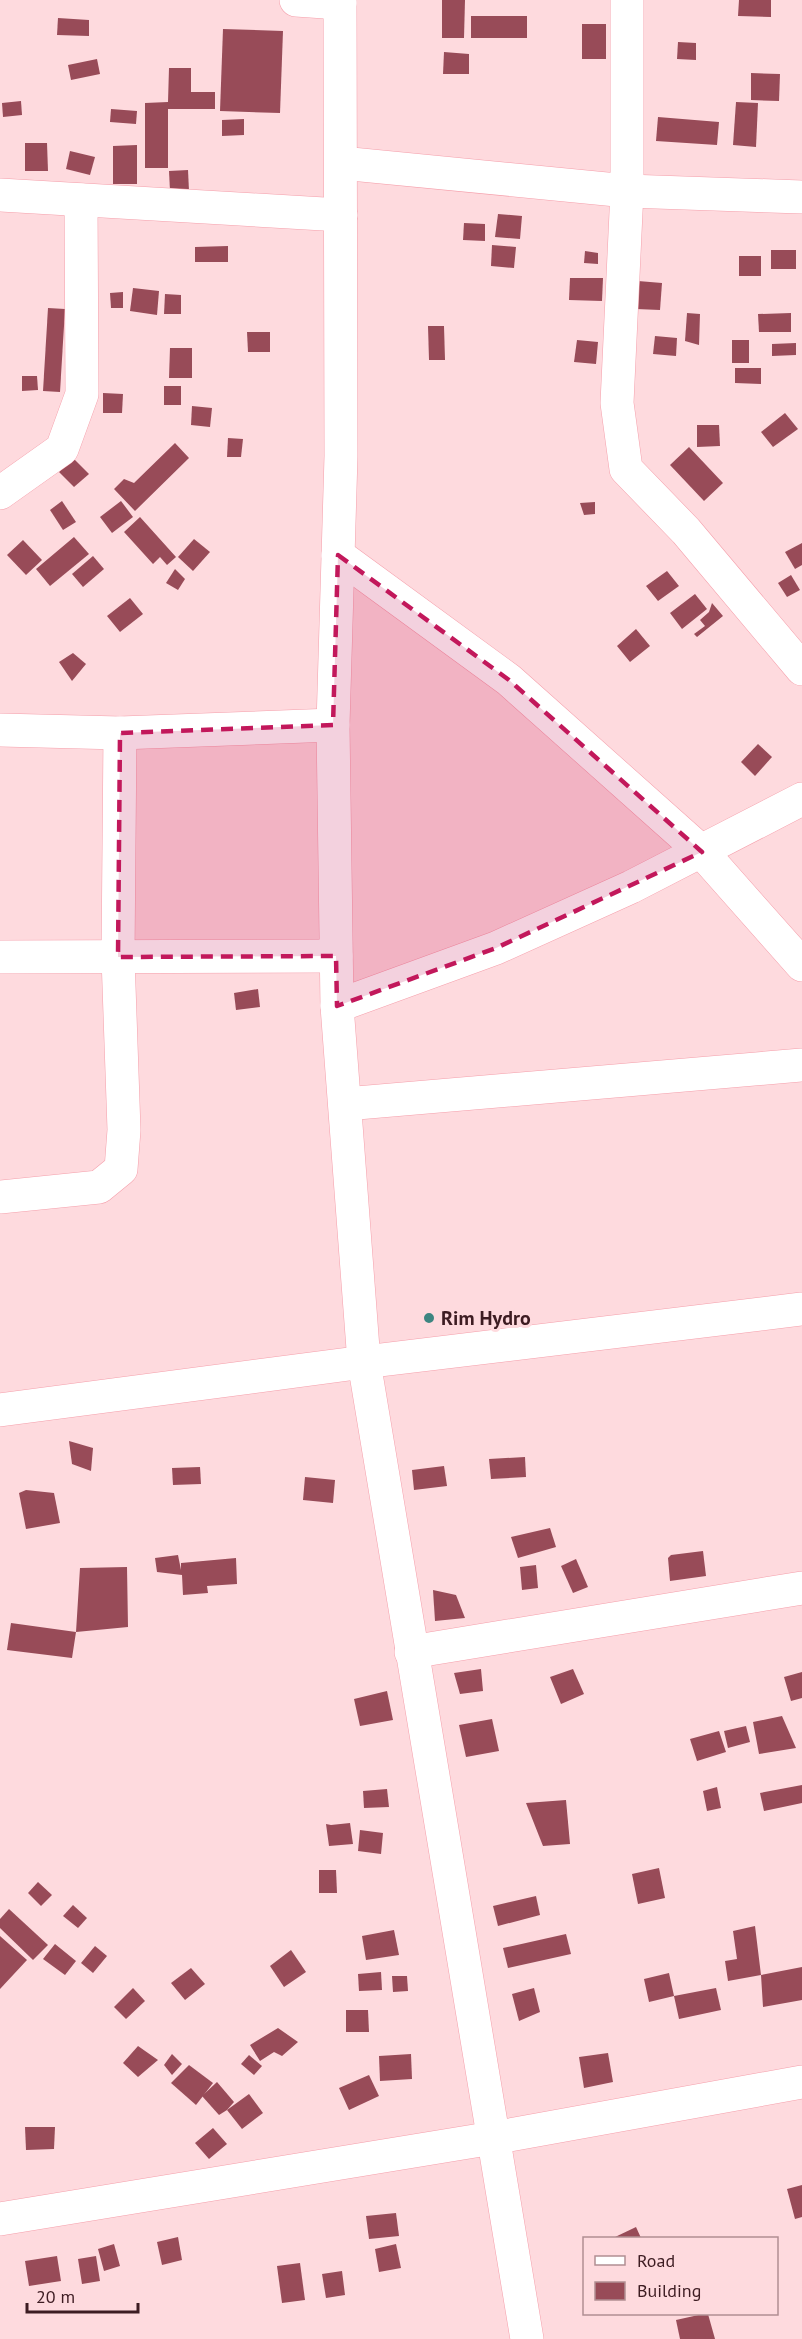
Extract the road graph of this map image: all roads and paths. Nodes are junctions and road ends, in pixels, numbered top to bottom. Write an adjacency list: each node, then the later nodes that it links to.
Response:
1 (296, 0): 3 (street)
2 (627, 0): 5 (street)
3 (340, 2): 4 (street)
4 (340, 163): 5 (street); 9 (street)
5 (627, 191): 7 (street); 12 (street)
6 (0, 195): 8 (street)
7 (802, 197)
8 (81, 200): 9 (street); 10 (street)
9 (340, 215): 11 (street)
10 (0, 493)
11 (338, 555): 13 (street); 17 (street)
12 (802, 669)
13 (333, 725): 15 (street); 18 (street)
14 (0, 730): 15 (street)
15 (120, 733): 20 (street)
16 (802, 799): 17 (street)
17 (702, 852): 21 (street); 22 (street)
18 (336, 956): 20 (street); 22 (street)
19 (0, 957): 20 (street)
20 (118, 957): 25 (street)
21 (802, 964)
22 (337, 1006): 24 (street)
23 (802, 1065): 24 (street)
24 (345, 1104): 27 (street)
25 (0, 1197)
26 (802, 1309): 27 (street)
27 (364, 1362): 28 (street); 30 (street)
28 (0, 1410)
29 (802, 1588): 30 (street)
30 (411, 1652): 32 (street)
31 (802, 2082): 32 (street)
32 (494, 2138): 33 (street); 34 (street)
33 (0, 2219)
34 (527, 2339)

